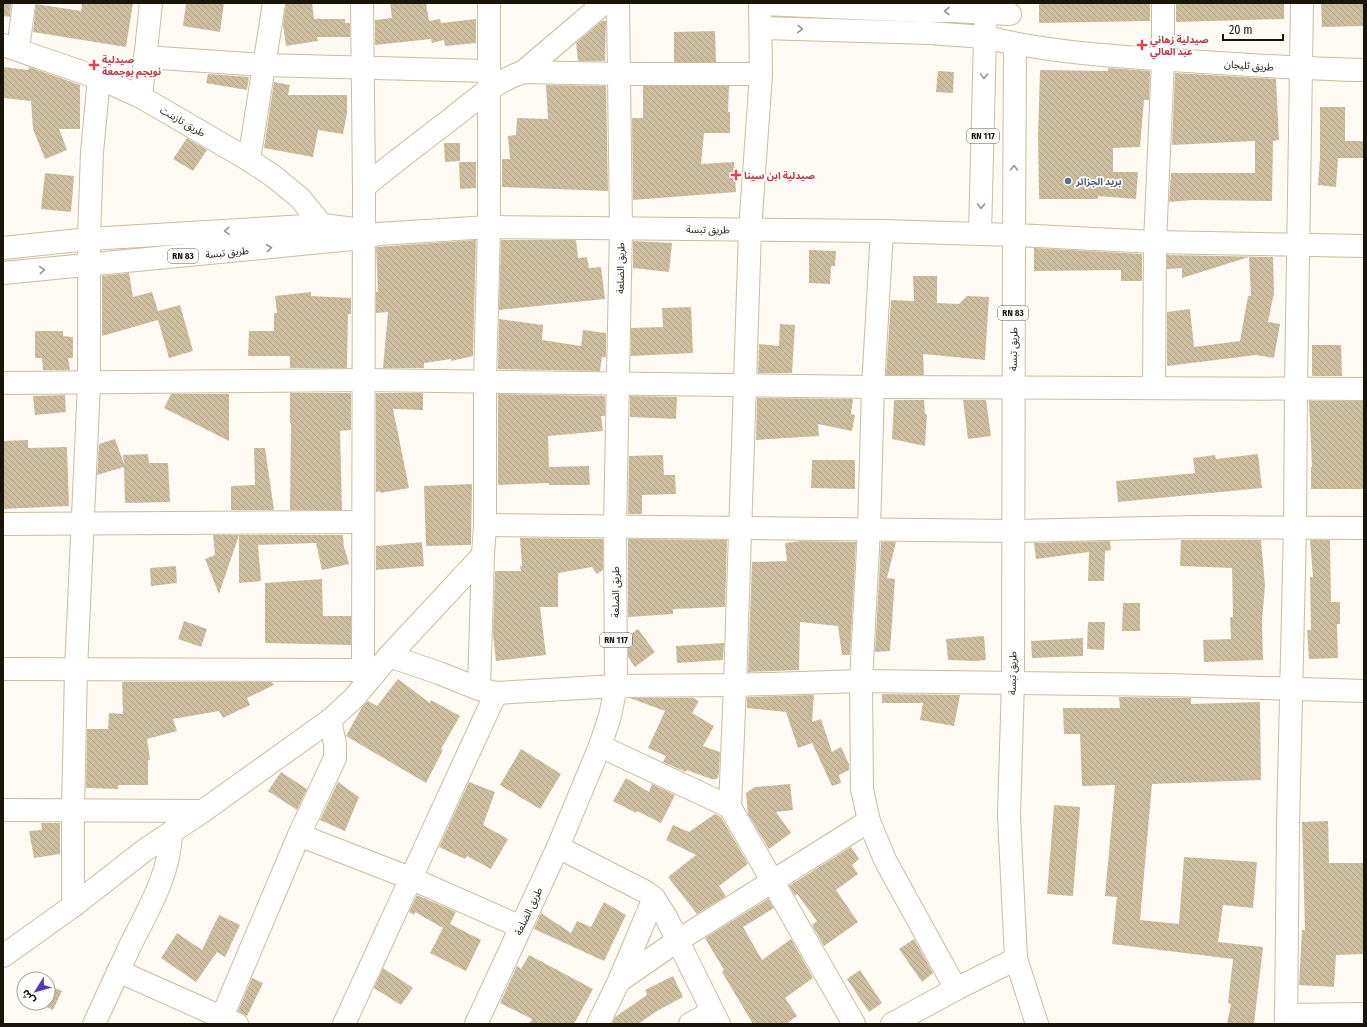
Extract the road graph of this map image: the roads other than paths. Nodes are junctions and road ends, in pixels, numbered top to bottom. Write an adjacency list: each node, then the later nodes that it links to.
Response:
1 (24, 3): 16 (street)
2 (151, 3): 17 (street)
3 (274, 3): 19 (street)
4 (362, 3): 20 (street)
5 (489, 3): 27 (street)
6 (604, 3): 23 (street)
7 (618, 3): 24 (street, طريق الضلعة)
8 (760, 3): 11 (street, one-way to 8); 13 (street)
9 (1163, 3): 18 (street)
10 (1302, 3): 21 (street)
11 (988, 8): 12 (street); 14 (street)
12 (1008, 9): 15 (street)
13 (761, 28): 14 (street, طريق ثليجان, one-way to 14); 25 (street)
14 (985, 37): 15 (street, طريق ثليجان); 37 (street, RN 117, one-way to 37)
15 (1015, 44): 18 (street, طريق ثليجان); 38 (street, one-way to 15)
16 (10, 47): 26 (street, طريق تازبنت)
17 (145, 57): 19 (street); 28 (street)
18 (1163, 60): 21 (street, طريق ثليجان); 40 (street)
19 (263, 65): 20 (street); 29 (street)
20 (362, 69): 27 (street); 30 (street)
21 (1301, 69): 22 (street, طريق ثليجان); 41 (street)
22 (1364, 70)
23 (523, 72): 24 (street); 27 (street)
24 (619, 74): 25 (street); 32 (street, طريق الضلعة)
25 (761, 74): 33 (street)
26 (99, 78): 28 (street, طريق تازبنت); 39 (street)
27 (489, 80): 30 (street); 31 (street)
28 (141, 97): 29 (street, طريق تازبنت)
29 (249, 160): 35 (street, طريق تازبنت)
30 (364, 187): 36 (street)
31 (490, 227): 32 (street, طريق تبسة / RN 83); 36 (street, طريق تبسة / RN 83); 47 (street)
32 (621, 228): 33 (street, طريق تبسة / RN 83); 50 (street, طريق الضلعة / RN 117)
33 (750, 230): 34 (street, طريق تبسة / RN 83); 51 (street)
34 (882, 231): 37 (street, طريق تبسة / RN 83); 52 (street)
35 (329, 233): 36 (street, طريق تبسة / RN 83); 39 (street, طريق تبسة / RN 83, one-way to 39); 44 (street, طريق تبسة / RN 83, one-way to 35)
36 (368, 234): 46 (street)
37 (980, 234): 38 (street, طريق تبسة / RN 83)
38 (1014, 235): 40 (street); 53 (street, طريق تبسة / RN 83)
39 (89, 239): 43 (street, طريق تبسة / RN 83); 44 (street)
40 (1155, 242): 41 (street); 54 (street)
41 (1298, 245): 42 (street); 55 (street)
42 (1364, 246)
43 (3, 248)
44 (89, 266): 45 (street, طريق تبسة / RN 83, one-way to 44); 49 (street)
45 (3, 274)
46 (364, 380): 47 (street); 49 (street); 57 (street)
47 (485, 381): 50 (street); 60 (street)
48 (3, 383): 49 (street)
49 (89, 383): 59 (street)
50 (617, 383): 51 (street); 61 (street, طريق الضلعة / RN 117)
51 (744, 385): 52 (street); 63 (street)
52 (873, 387): 53 (street); 65 (street)
53 (1013, 387): 54 (street); 66 (street, طريق تبسة / RN 83)
54 (1154, 388): 55 (street)
55 (1296, 388): 56 (street); 62 (street)
56 (1364, 389)
57 (363, 522): 59 (street); 68 (street)
58 (3, 524): 59 (street)
59 (83, 525): 70 (street)
60 (485, 525): 61 (street); 67 (street)
61 (615, 526): 63 (street); 74 (street, طريق الضلعة / RN 117)
62 (1295, 527): 64 (street); 66 (street); 75 (street)
63 (740, 528): 65 (street); 73 (street)
64 (1364, 528)
65 (869, 529): 66 (street); 71 (street)
66 (1013, 530): 72 (street, طريق تبسة / RN 83)
67 (483, 555): 68 (street); 76 (street)
68 (376, 666): 70 (street); 76 (street); 78 (street)
69 (3, 669): 70 (street)
70 (76, 670): 82 (street)
71 (861, 681): 72 (street); 73 (street); 84 (street)
72 (1013, 682): 75 (street); 95 (street, طريق تبسة / RN 83)
73 (735, 685): 74 (street); 80 (street)
74 (616, 686): 76 (street); 79 (street, طريق الضلعة / RN 117)
75 (1291, 688): 77 (street); 101 (street)
76 (488, 691): 88 (street)
77 (1364, 691)
78 (330, 720): 83 (street); 86 (street)
79 (600, 746): 80 (street); 87 (street, طريق الضلعة / RN 117)
80 (730, 807): 89 (street)
81 (3, 810): 82 (street)
82 (73, 810): 83 (street); 91 (street)
83 (203, 811): 85 (street)
84 (869, 821): 89 (street); 98 (street)
85 (170, 833): 91 (street); 96 (street)
86 (299, 835): 88 (street); 102 (street)
87 (558, 847): 90 (street); 92 (street, طريق الضلعة / RN 117)
88 (410, 878): 92 (street); 104 (street)
89 (773, 882): 93 (street); 108 (street)
90 (654, 898): 93 (street); 97 (street)
91 (73, 906): 94 (street)
92 (521, 927): 105 (street, طريق الضلعة / RN 117)
93 (677, 941): 97 (street); 100 (street)
94 (3, 956)
95 (1016, 959): 98 (street); 110 (street, طريق تبسة / RN 83)
96 (118, 971): 102 (street); 103 (street)
97 (619, 981): 106 (street)
98 (956, 989): 109 (street)
99 (1364, 1014): 101 (street)
100 (715, 1018): 107 (street)
101 (1286, 1019)
102 (226, 1022)
103 (94, 1024)
104 (344, 1024)
105 (476, 1024)
106 (598, 1024)
107 (690, 1024)
108 (854, 1024)
109 (892, 1024)
110 (1037, 1024)

